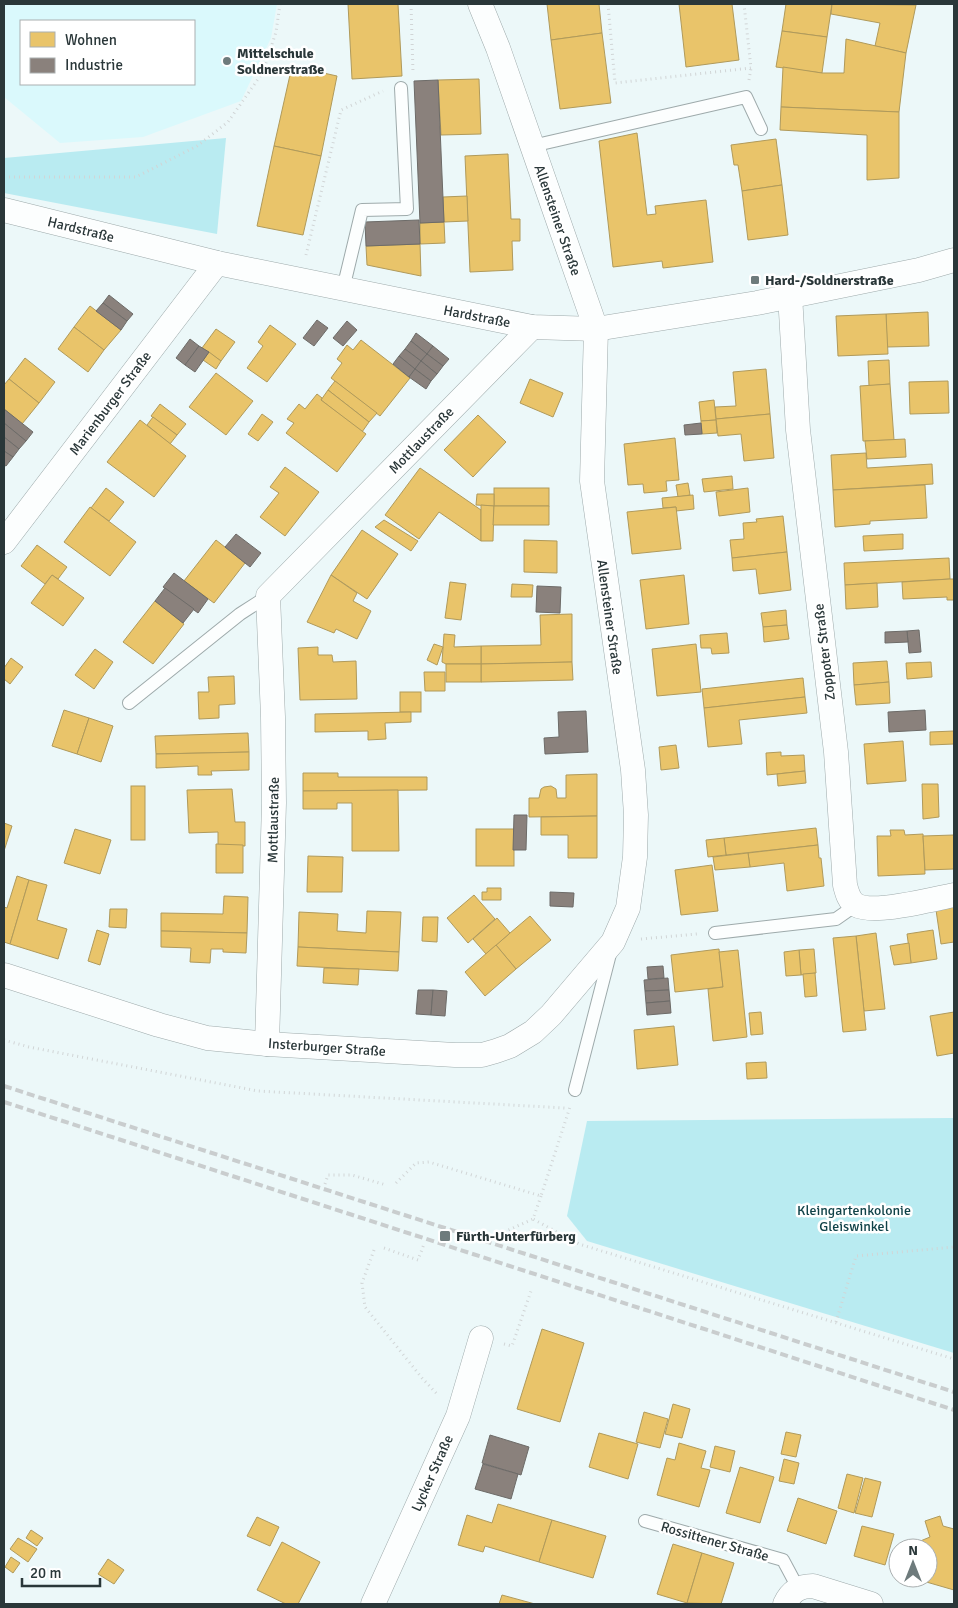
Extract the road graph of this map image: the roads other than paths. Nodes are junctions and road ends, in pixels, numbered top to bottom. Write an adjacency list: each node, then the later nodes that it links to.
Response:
1 (480, 4): 4 (street, Allensteiner Straße)
2 (401, 88): 8 (lane)
3 (761, 129): 4 (lane, Allensteiner Straße)
4 (532, 146): 11 (street, Allensteiner Straße)
5 (4, 210): 7 (street, Hardstraße)
6 (954, 260): 9 (street, Hardstraße)
7 (217, 263): 8 (street, Hardstraße); 12 (street, Marienburger Straße)
8 (343, 289): 10 (street, Hardstraße)
9 (790, 296): 11 (street, Hardstraße); 16 (street, Zoppoter Straße)
10 (532, 327): 11 (street, Hardstraße); 13 (street, Mottlaustraße)
11 (596, 329): 18 (street, Allensteiner Straße)
12 (4, 542)
13 (268, 596): 14 (lane, Mottlaustraße); 20 (street, Mottlaustraße)
14 (128, 703)
15 (954, 896): 16 (street)
16 (856, 905): 17 (lane)
17 (715, 933)
18 (613, 942): 20 (street, Insterburger Straße); 21 (lane, Allensteiner Straße)
19 (4, 975): 20 (street, Insterburger Straße)
20 (267, 1044)
21 (575, 1090)
22 (481, 1338): 25 (street, Lycker Straße)
23 (645, 1521): 24 (lane, Rossittener Straße)
24 (791, 1596): 26 (street, Rossittener Straße)
25 (373, 1604)
26 (871, 1604)

